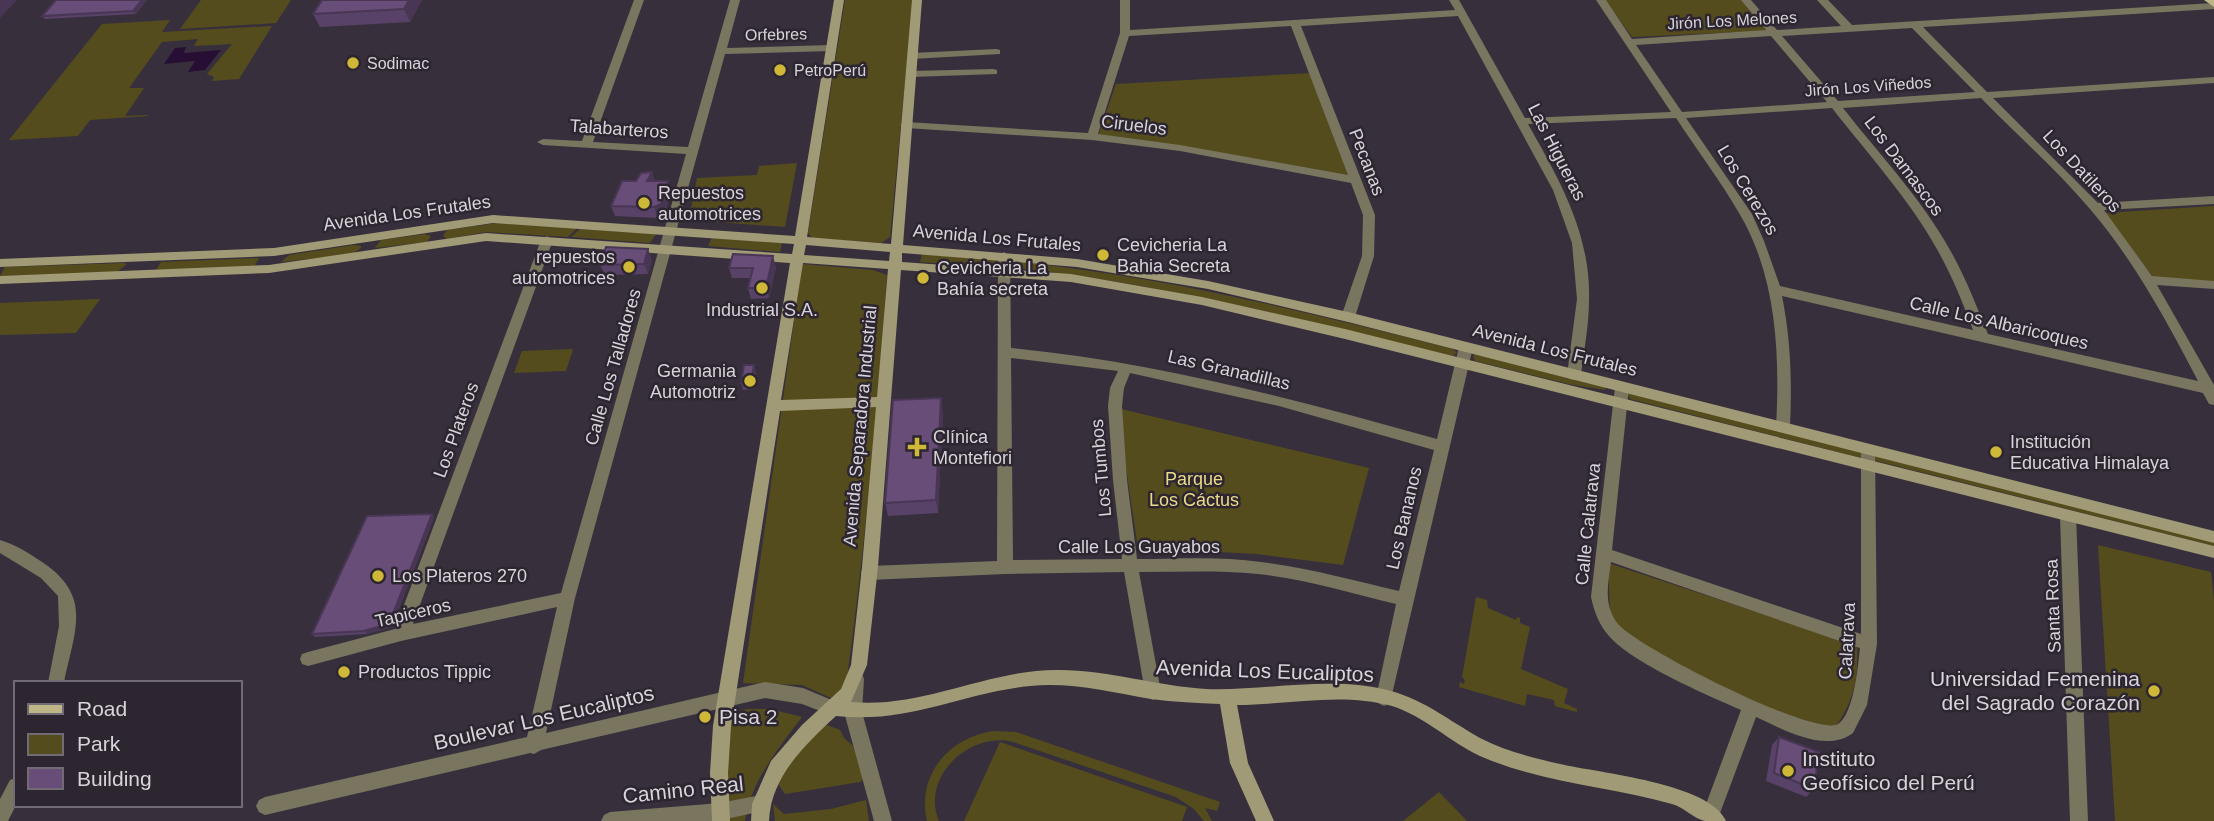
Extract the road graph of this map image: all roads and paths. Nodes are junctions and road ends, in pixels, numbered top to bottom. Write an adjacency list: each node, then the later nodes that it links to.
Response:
1 (639, 0): 34 (street)
2 (735, 0): 21 (street, Calle Los Talladores)
3 (839, 0): 20 (main road)
4 (917, 0): 23 (main road, Avenida Separadora Industrial)
5 (1125, 0): 17 (street)
6 (1454, 0): 13 (street, Las Higueras)
7 (1601, 0): 19 (street, Los Cerezos)
8 (1746, 0): 18 (street, Los Damascos)
9 (1822, 0): 16 (street)
10 (2115, 0): 12 (street)
11 (2213, 3): 12 (street, Jirón Los Melones)
12 (2128, 11): 15 (street, Jirón Los Melones)
13 (1461, 13): 14 (street); 30 (street, Las Higueras)
14 (1295, 23): 17 (street); 36 (street, Pecanas)
15 (1915, 25): 16 (street, Jirón Los Melones); 27 (street, Los Datileros)
16 (1850, 29): 18 (street, Jirón Los Melones)
17 (1125, 33): 32 (street)
18 (1773, 33): 19 (street, Jirón Los Melones); 28 (street, Los Damascos)
19 (1629, 42): 29 (street, Los Cerezos)
20 (831, 48): 21 (street, Orfebres); 41 (main road)
21 (721, 51): 35 (street, Calle Los Talladores)
22 (996, 52): 23 (street)
23 (912, 56): 25 (main road, Avenida Separadora Industrial)
24 (993, 72): 25 (street)
25 (911, 74): 31 (main road, Avenida Separadora Industrial)
26 (2214, 80): 27 (street, Jirón Los Viñedos)
27 (1985, 94): 28 (street, Jirón Los Viñedos); 38 (street, Los Datileros)
28 (1834, 104): 29 (street, Jirón Los Viñedos); 53 (street, Los Damascos)
29 (1680, 115): 30 (street, Jirón Los Viñedos); 51 (street, Los Cerezos)
30 (1523, 121): 57 (street, Las Higueras)
31 (906, 125): 32 (street, Ciruelos); 43 (main road, Avenida Separadora Industrial)
32 (1092, 137): 36 (street, Ciruelos)
33 (543, 142): 34 (street, Talabarteros)
34 (586, 144): 35 (street, Talabarteros)
35 (693, 151): 39 (street, Calle Los Talladores)
36 (1356, 180): 52 (street, Pecanas)
37 (2214, 200): 38 (street)
38 (2095, 207): 49 (street, Los Datileros)
39 (671, 230): 41 (main road, Avenida Los Frutales); 42 (street, Calle Los Talladores); 46 (main road, Avenida Los Frutales)
40 (547, 240): 42 (main road, Avenida Los Frutales); 48 (main road, Avenida Los Frutales); 75 (street, Los Plateros)
41 (799, 240): 43 (main road, Avenida Los Frutales); 45 (main road)
42 (666, 248): 45 (main road, Avenida Los Frutales); 73 (street, Calle Los Talladores)
43 (895, 256): 44 (main road, Avenida Los Frutales); 45 (main road, Avenida Los Frutales); 47 (main road, Avenida Los Frutales); 60 (main road, Avenida Separadora Industrial)
44 (1003, 256): 47 (street); 52 (main road, Avenida Los Frutales)
45 (796, 258): 61 (main road)
46 (0, 262)
47 (1003, 272): 54 (street); 55 (main road, Avenida Los Frutales)
48 (0, 280)
49 (2148, 280): 50 (street); 58 (street, Los Datileros)
50 (2214, 285)
51 (1776, 290): 53 (street, Calle Los Albaricoques); 62 (street, Los Cerezos)
52 (1348, 317): 55 (main road, Avenida Los Frutales)
53 (1982, 336): 58 (street, Calle Los Albaricoques)
54 (1003, 352): 56 (street, Las Granadillas); 71 (street)
55 (1464, 355): 57 (main road, Avenida Los Frutales); 59 (main road, Avenida Los Frutales); 63 (street, Los Bananos)
56 (1126, 367): 63 (street, Las Granadillas); 70 (street, Los Tumbos)
57 (1574, 375): 59 (main road, Avenida Los Frutales)
58 (2213, 393)
59 (1621, 394): 62 (main road, Avenida Los Frutales); 64 (main road, Avenida Los Frutales); 69 (street, Calle Calatrava)
60 (883, 402): 61 (main road); 72 (main road, Avenida Separadora Industrial)
61 (773, 405): 81 (main road)
62 (1783, 428): 64 (main road, Avenida Los Frutales)
63 (1441, 446): 74 (street, Los Bananos)
64 (1868, 456): 65 (main road, Avenida Los Frutales); 66 (main road, Avenida Los Frutales); 76 (street, Calatrava)
65 (2068, 516): 68 (main road, Avenida Los Frutales); 97 (street, Santa Rosa)
66 (2214, 537)
67 (0, 546): 79 (street)
68 (2214, 552)
69 (1603, 553): 76 (street); 84 (street, Calle Calatrava)
70 (1130, 565): 71 (street, Calle Los Guayabos); 74 (street, Calle Los Guayabos); 80 (street, Los Tumbos)
71 (1005, 566): 72 (street, Calle Los Guayabos)
72 (869, 573): 78 (main road, Avenida Separadora Industrial)
73 (567, 598): 75 (street, Tapiceros); 87 (street, Calle Los Talladores)
74 (1405, 599): 83 (street, Los Bananos)
75 (401, 634): 77 (street, Tapiceros)
76 (1869, 644): 84 (street, Calatrava)
77 (308, 659)
78 (856, 679): 85 (main road); 86 (street)
79 (56, 681)
80 (1153, 692): 82 (main road, Avenida Los Eucaliptos); 86 (main road, Avenida Los Eucaliptos)
81 (729, 697): 85 (street, Boulevar Los Eucaliptos); 87 (street, Boulevar Los Eucaliptos); 91 (main road)
82 (1227, 697): 83 (main road, Avenida Los Eucaliptos); 96 (main road)
83 (1384, 698): 93 (main road, Avenida Los Eucaliptos)
84 (1751, 706): 93 (street)
85 (833, 708): 86 (main road, Avenida Los Eucaliptos); 90 (main road)
86 (853, 712): 95 (street)
87 (534, 746): 89 (street, Boulevar Los Eucaliptos)
88 (14, 790): 92 (street)
89 (265, 806)
90 (761, 813): 91 (street, Camino Real)
91 (720, 816): 94 (street, Camino Real)
92 (0, 817)
93 (1714, 818)
94 (610, 821)
95 (883, 821)
96 (1265, 821)
97 (2079, 821)

